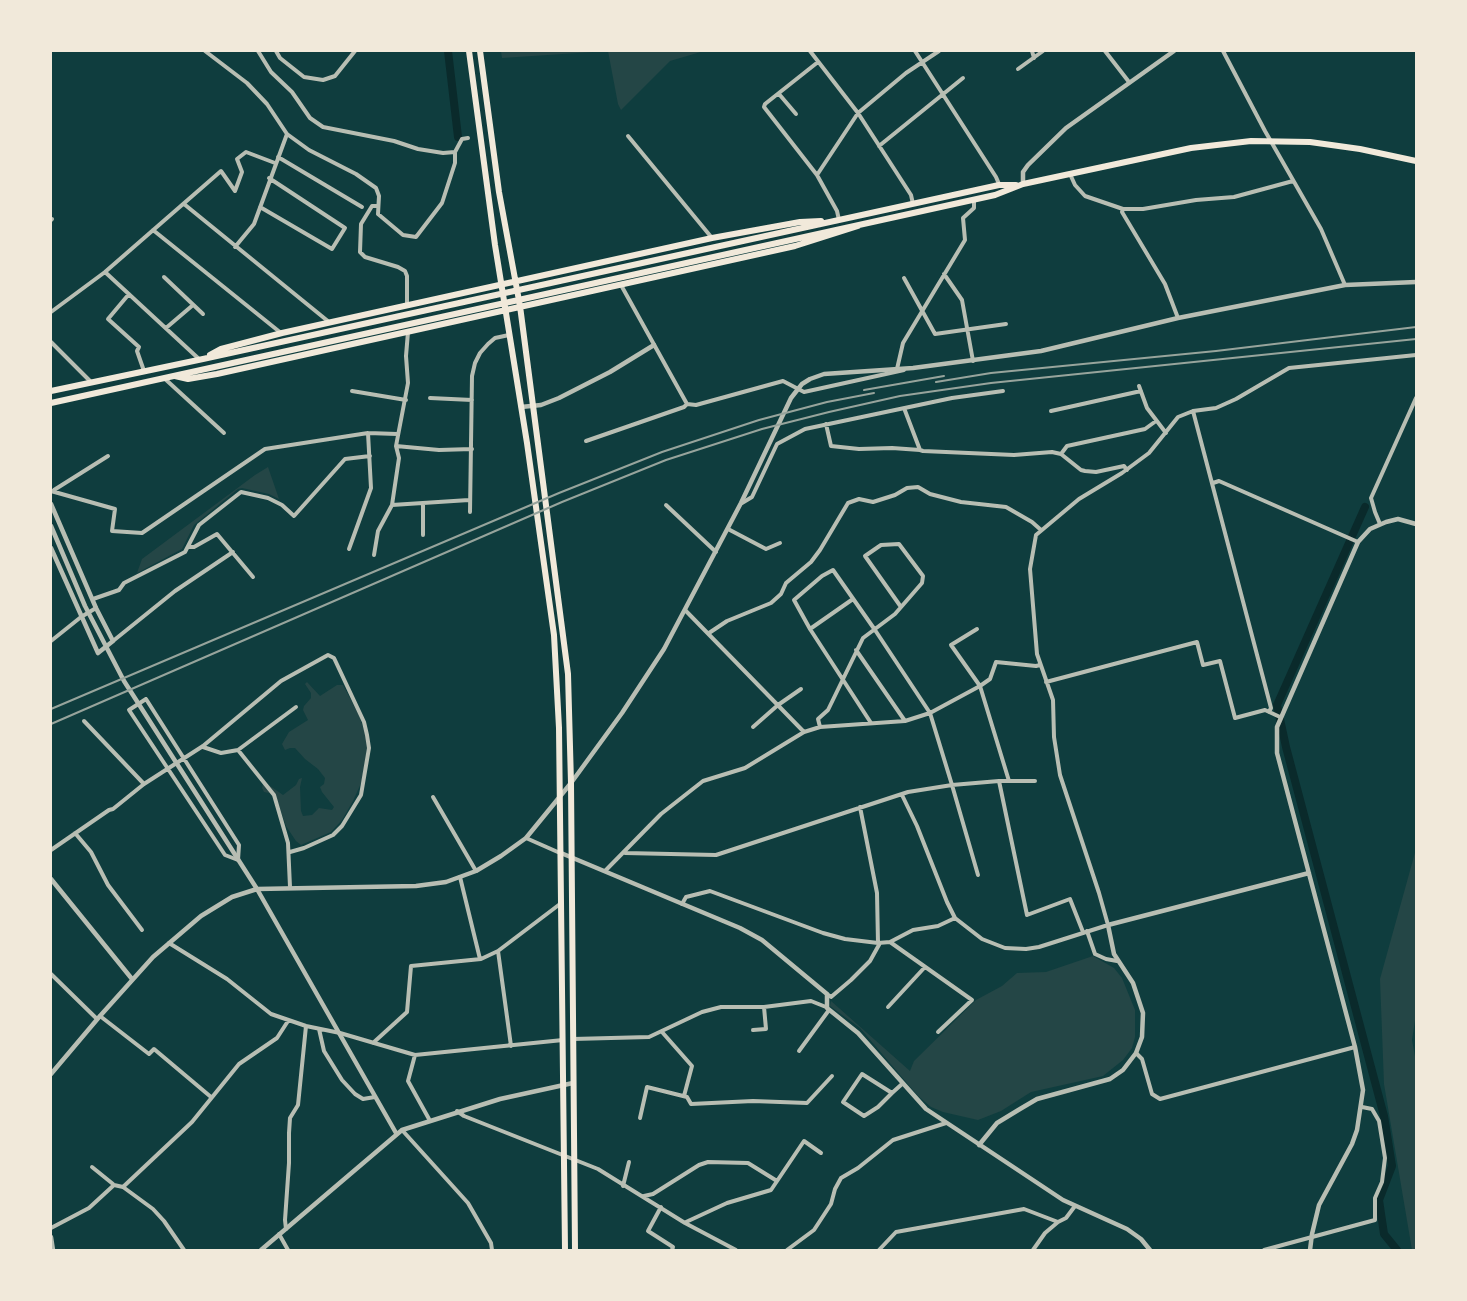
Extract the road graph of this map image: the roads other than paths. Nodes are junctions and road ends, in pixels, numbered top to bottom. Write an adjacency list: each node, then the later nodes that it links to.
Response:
1 (205, 51): 25 (street)
2 (258, 51): 30 (street)
3 (276, 51): 4 (street)
4 (355, 51)
5 (469, 51): 58 (highway)
6 (480, 51): 56 (highway)
7 (810, 51): 17 (street)
8 (915, 51): 16 (street)
9 (939, 51): 16 (street)
10 (1032, 51): 15 (street)
11 (1043, 51): 15 (street)
12 (1105, 51): 20 (street)
13 (1174, 51): 20 (street)
14 (1223, 51): 28 (street)
15 (1034, 58): 18 (street)
16 (923, 61): 22 (street); 23 (street)
17 (818, 62): 21 (street); 23 (street)
18 (1018, 69)
19 (963, 78): 22 (street)
20 (1129, 82): 38 (street)
21 (779, 94): 24 (street); 35 (street)
22 (943, 95): 29 (street); 39 (street)
23 (858, 112): 29 (street); 35 (street)
24 (796, 114)
25 (287, 134): 31 (street); 43 (street)
26 (628, 135): 50 (street)
27 (468, 138): 30 (street)
28 (1271, 140): 32 (highway); 34 (highway); 37 (street)
29 (879, 147): 42 (street)
30 (455, 152): 43 (street)
31 (278, 157): 33 (street); 45 (street)
32 (1414, 161)
33 (275, 163): 36 (street); 41 (street)
34 (1070, 174): 38 (highway); 46 (street)
35 (817, 175): 47 (street)
36 (269, 178): 44 (street); 44 (street)
37 (1293, 181): 46 (street); 60 (street)
38 (1023, 184): 39 (highway); 40 (highway)
39 (999, 185): 42 (highway)
40 (974, 200): 48 (highway); 53 (street)
41 (184, 204): 49 (street); 51 (street)
42 (913, 204): 47 (highway)
43 (378, 206): 63 (street)
44 (260, 207): 51 (street)
45 (362, 207)
46 (1123, 209): 69 (street)
47 (839, 220): 50 (highway); 80 (highway)
48 (867, 222): 59 (highway); 85 (highway)
49 (153, 230): 52 (street); 75 (street)
50 (712, 238): 56 (highway)
51 (236, 247): 70 (street)
52 (105, 272): 61 (street); 66 (street)
53 (944, 274): 67 (street); 73 (street)
54 (164, 277): 62 (street)
55 (904, 278): 67 (street)
56 (515, 282): 58 (highway); 64 (highway)
57 (1416, 282): 60 (street)
58 (501, 285): 63 (highway); 65 (highway)
59 (621, 285): 64 (highway); 78 (street)
60 (1345, 285): 69 (street)
61 (129, 294): 72 (street); 84 (street)
62 (193, 305): 68 (street); 72 (street)
63 (407, 306): 70 (highway)
64 (519, 306): 65 (highway); 97 (highway)
65 (505, 310): 74 (highway); 76 (highway)
66 (51, 312)
67 (923, 313): 73 (street); 83 (street)
68 (203, 314)
69 (1178, 318): 81 (street)
70 (330, 323): 75 (highway)
71 (1006, 324): 73 (street)
72 (166, 328): 80 (street)
73 (968, 329): 81 (street)
74 (408, 331): 85 (highway); 93 (street)
75 (282, 333): 80 (highway)
76 (509, 335): 94 (street); 98 (highway)
77 (51, 342): 87 (street)
78 (654, 345): 96 (street); 97 (street)
79 (1416, 355): 101 (street)
80 (201, 360): 84 (highway)
81 (973, 361): 82 (street)
82 (913, 368): 83 (street); 96 (street)
83 (897, 369): 120 (street)
84 (144, 371): 87 (highway)
85 (174, 375): 86 (highway)
86 (164, 377): 95 (highway); 104 (street)
87 (91, 382): 88 (highway)
88 (51, 391)
89 (352, 391): 93 (street)
90 (1003, 391): 99 (street)
91 (430, 398): 94 (street)
92 (1416, 398): 125 (street)
93 (406, 400): 107 (street)
94 (472, 400): 110 (street)
95 (51, 403)
96 (687, 404): 108 (street)
97 (533, 405): 98 (street); 176 (highway)
98 (521, 407): 181 (highway)
99 (904, 408): 103 (street); 111 (street)
100 (1051, 411): 102 (street)
101 (1193, 411): 106 (street); 116 (street)
102 (1156, 421): 106 (street); 112 (street)
103 (826, 424): 111 (street); 120 (street)
104 (224, 433)
105 (368, 433): 107 (street); 114 (street); 117 (street)
106 (1166, 433): 115 (street)
107 (397, 434): 109 (street)
108 (586, 441)
109 (396, 446): 110 (street); 122 (street)
110 (472, 449): 118 (street)
111 (920, 450): 112 (street)
112 (1061, 454): 115 (street)
113 (108, 456): 117 (street)
114 (369, 456): 133 (street); 135 (street)
115 (1127, 470): 129 (street)
116 (1213, 483): 131 (street); 160 (street)
117 (52, 490)
118 (469, 500): 119 (street); 124 (street)
119 (423, 503): 122 (street); 130 (street)
120 (741, 503): 128 (street)
121 (51, 504): 140 (street)
122 (392, 505): 138 (street)
123 (666, 505): 137 (street)
124 (470, 513)
125 (1380, 524): 126 (street); 131 (street)
126 (1416, 524)
127 (51, 526): 190 (street)
128 (728, 529): 132 (street); 137 (street)
129 (1041, 530): 149 (street); 153 (street)
130 (423, 535)
131 (1358, 542): 162 (street)
132 (780, 543)
133 (188, 547): 136 (street); 140 (street)
134 (51, 548): 145 (street)
135 (349, 549)
136 (233, 552): 139 (street); 151 (street)
137 (716, 552): 144 (street)
138 (374, 555)
139 (254, 577)
140 (93, 599): 143 (street)
141 (853, 599): 146 (street); 146 (street); 148 (street)
142 (901, 607): 142 (street); 148 (street)
143 (96, 608): 145 (street); 151 (street)
144 (685, 610): 149 (street); 176 (street)
145 (81, 617): 150 (street); 151 (street)
146 (810, 629): 154 (street)
147 (976, 629): 156 (street)
148 (875, 630): 152 (street); 161 (street)
149 (709, 633): 158 (street)
150 (51, 641)
151 (113, 641)
152 (856, 650): 154 (street); 164 (street)
153 (1040, 665): 155 (street); 156 (street)
154 (842, 678): 165 (street); 166 (street)
155 (1046, 682): 160 (street); 202 (street)
156 (980, 686): 161 (street); 174 (street)
157 (801, 689): 158 (street)
158 (778, 705): 167 (street); 168 (street)
159 (296, 707): 170 (street)
160 (1269, 712): 162 (street)
161 (930, 713): 164 (street); 178 (street)
162 (1280, 717): 193 (street)
163 (84, 721): 177 (street)
164 (905, 721): 165 (street)
165 (871, 723): 166 (street)
166 (820, 727): 168 (street)
167 (753, 728)
168 (804, 732): 188 (street)
169 (203, 746): 170 (street); 171 (street); 186 (street)
170 (238, 750): 186 (street)
171 (184, 760): 172 (street); 172 (street); 190 (street)
172 (168, 769): 177 (street); 190 (street)
173 (999, 781): 174 (street); 178 (street); 204 (street)
174 (1009, 781): 175 (street)
175 (1035, 781)
176 (571, 783): 181 (street); 189 (highway)
177 (144, 784): 183 (street)
178 (952, 785): 179 (street); 194 (street)
179 (903, 795): 182 (street); 201 (street)
180 (433, 796): 191 (street)
181 (560, 796): 184 (street); 187 (highway)
182 (860, 807): 188 (street); 207 (street)
183 (75, 832): 185 (street); 203 (street)
184 (526, 838): 187 (street); 191 (street)
185 (51, 850)
186 (290, 852): 197 (street)
187 (561, 853): 189 (street); 199 (highway)
188 (624, 854): 192 (street)
189 (572, 858): 192 (street); 226 (highway)
190 (238, 860): 198 (street)
191 (476, 871): 195 (street)
192 (604, 872): 200 (street)
193 (1309, 873): 202 (street); 230 (street)
194 (978, 875)
195 (460, 877): 197 (street); 209 (street)
196 (51, 879): 213 (street)
197 (290, 887): 198 (street)
198 (257, 889): 206 (street); 225 (street)
199 (562, 902): 208 (street); 227 (highway)
200 (682, 903): 207 (street); 214 (street)
201 (956, 918): 204 (street); 205 (street)
202 (1108, 925): 204 (street); 210 (street)
203 (142, 930)
204 (1085, 931): 210 (street)
205 (890, 942): 207 (street); 211 (street)
206 (168, 943): 213 (street); 219 (street)
207 (879, 943): 214 (street)
208 (498, 951): 209 (street); 229 (street)
209 (480, 959): 228 (street)
210 (1117, 961): 232 (street)
211 (926, 967): 216 (street); 224 (street)
212 (51, 974): 218 (street)
213 (132, 979): 218 (street)
214 (827, 994): 217 (street)
215 (764, 1007): 217 (street); 222 (street); 223 (street)
216 (888, 1007)
217 (827, 1008): 231 (street); 238 (street)
218 (98, 1017): 234 (street); 241 (street)
219 (288, 1021): 220 (street); 241 (street)
220 (306, 1026): 221 (street); 266 (street)
221 (319, 1029): 225 (street); 242 (street)
222 (753, 1030)
223 (662, 1032): 226 (street); 240 (street)
224 (938, 1032)
225 (340, 1033): 228 (street); 242 (street)
226 (572, 1038): 236 (highway)
227 (563, 1040): 229 (street); 237 (highway)
228 (373, 1043): 233 (street)
229 (511, 1046): 233 (street)
230 (1355, 1047): 232 (street); 243 (street)
231 (799, 1051)
232 (1136, 1053): 250 (street)
233 (415, 1055): 246 (street)
234 (51, 1074)
235 (832, 1076): 240 (street)
236 (573, 1083): 237 (street); 253 (highway)
237 (564, 1084): 244 (street); 252 (highway)
238 (902, 1084): 239 (street); 247 (street)
239 (892, 1093): 239 (street)
240 (684, 1096): 245 (street)
241 (212, 1097): 259 (street)
242 (375, 1097): 249 (street)
243 (1362, 1107): 282 (street); 283 (street)
244 (457, 1111): 246 (street); 252 (street)
245 (640, 1118)
246 (429, 1119): 248 (street)
247 (946, 1123): 250 (street); 278 (street)
248 (402, 1130): 249 (street); 273 (street)
249 (396, 1133): 266 (street)
250 (980, 1145): 261 (street)
251 (821, 1153): 256 (street)
252 (564, 1156): 253 (street); 274 (highway)
253 (574, 1160): 258 (street); 275 (highway)
254 (630, 1162): 258 (street)
255 (92, 1167): 257 (street)
256 (777, 1181): 260 (street); 264 (street)
257 (114, 1185): 259 (street); 265 (street)
258 (623, 1186): 260 (street)
259 (123, 1187): 270 (street)
260 (643, 1197): 262 (street)
261 (1075, 1206): 263 (street); 281 (street)
262 (661, 1207): 264 (street); 276 (street)
263 (1058, 1222): 279 (street); 280 (street)
264 (685, 1223): 277 (street)
265 (51, 1228)
266 (286, 1229): 267 (street)
267 (279, 1234): 271 (street); 272 (street)
268 (51, 1237): 269 (street)
269 (53, 1250)
270 (184, 1250)
271 (261, 1250)
272 (288, 1250)
273 (492, 1250)
274 (565, 1250)
275 (575, 1250)
276 (672, 1250)
277 (736, 1250)
278 (788, 1250)
279 (879, 1250)
280 (1034, 1250)
281 (1150, 1250)
282 (1264, 1250)
283 (1310, 1250)

